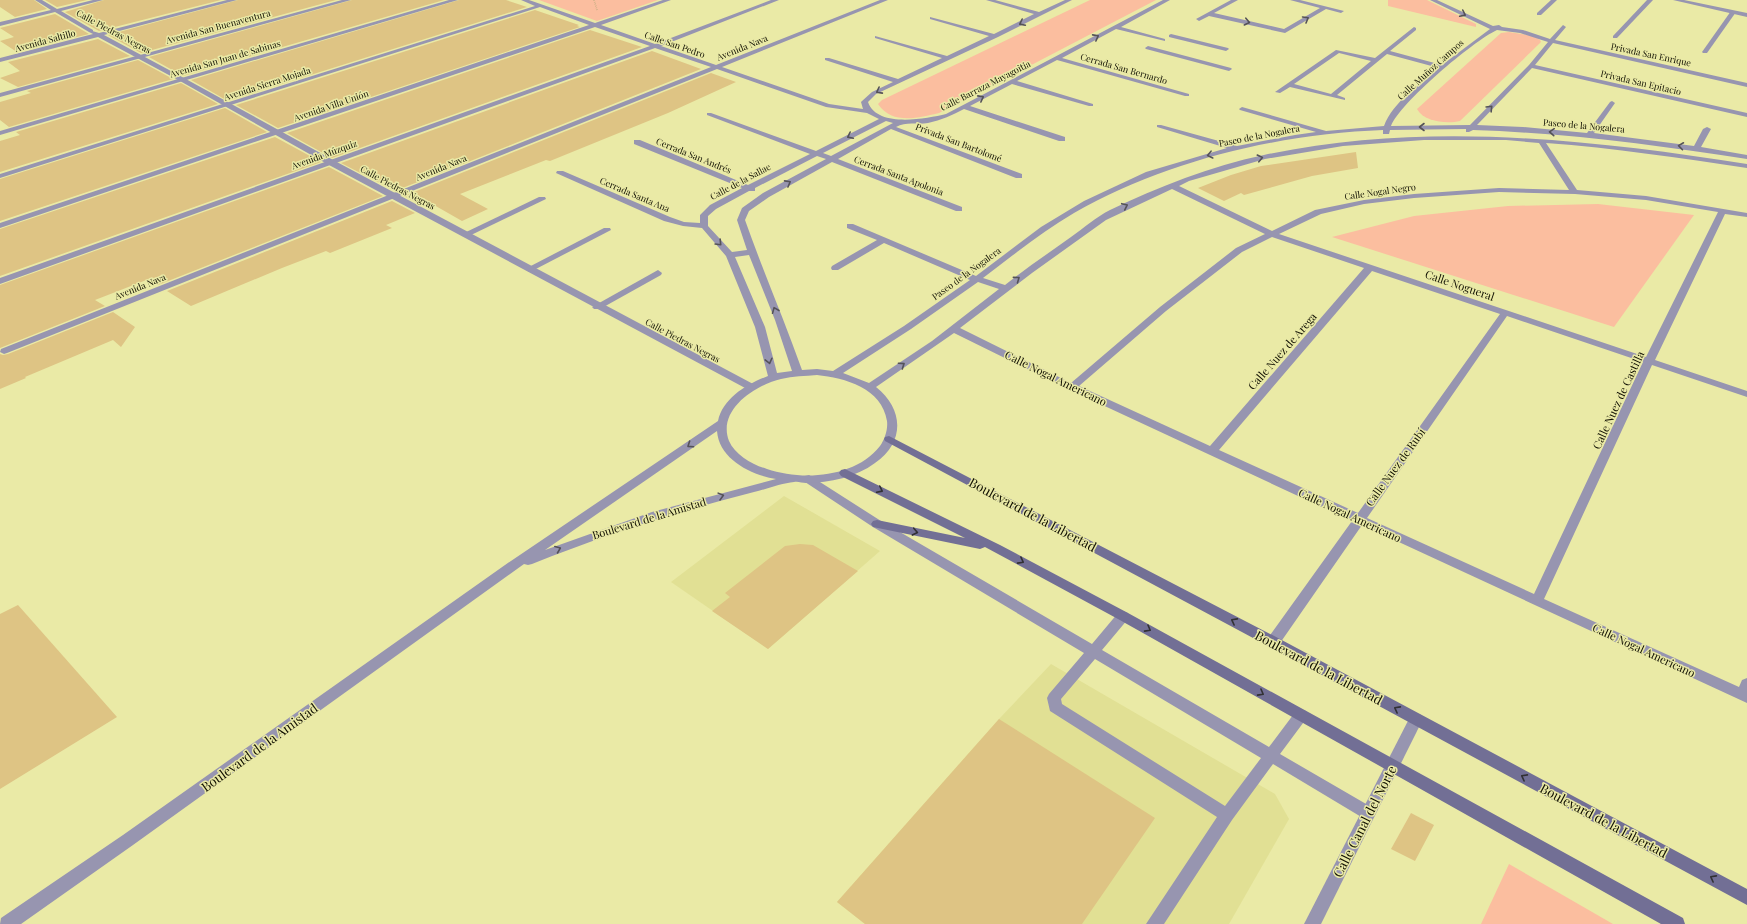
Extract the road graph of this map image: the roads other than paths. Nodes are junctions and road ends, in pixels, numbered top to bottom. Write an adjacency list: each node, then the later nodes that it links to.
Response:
1 (38, 0): 26 (street, Calle Piedras Negras)
2 (100, 0): 26 (street)
3 (212, 0): 44 (street, Avenida Saltillo)
4 (234, 0): 45 (street, Avenida Saltillo)
5 (348, 0): 56 (street, Avenida San Buenaventura)
6 (455, 0): 67 (street, Avenida San Juan de Sabinas)
7 (524, 0): 23 (street, Calle San Pedro)
8 (668, 0): 36 (street, Avenida Villa Unión)
9 (776, 0): 52 (street, Avenida Múzquiz)
10 (885, 0): 65 (street, Avenida Nava)
11 (989, 0): 29 (street)
12 (1069, 0): 29 (street)
13 (1167, 0): 38 (street, Calle Barraza Mayagoitia)
14 (1224, 0): 22 (street)
15 (1293, 0): 24 (street)
16 (1433, 0): 40 (street, one-way to 40)
17 (1448, 0): 37 (street)
18 (1554, 0): 31 (street)
19 (1650, 0): 49 (street)
20 (1676, 0): 28 (street)
21 (1703, 0): 25 (street)
22 (1233, 1): 30 (street)
23 (540, 6): 36 (street, Calle San Pedro); 78 (street, Avenida Sierra Mojada)
24 (1326, 7): 27 (street); 30 (street, one-way to 24)
25 (1747, 9)
26 (55, 11): 35 (street); 44 (street, Calle Piedras Negras)
27 (1341, 11)
28 (1733, 12): 32 (street); 54 (street)
29 (1040, 14): 46 (street, one-way to 46)
30 (1209, 14): 34 (street)
31 (1539, 14)
32 (1747, 15)
33 (932, 18): 46 (street)
34 (1199, 19)
35 (0, 24)
36 (594, 25): 52 (street, Calle San Pedro); 92 (street, Avenida Villa Unión)
37 (1503, 26): 40 (street, Calle Muñoz Campos); 42 (street)
38 (1115, 27): 50 (street); 58 (street, Calle Barraza Mayagoitia, one-way to 38)
39 (1563, 27): 51 (street)
40 (1492, 28): 42 (street); 64 (street, Calle Muñoz Campos)
41 (1414, 29): 53 (street)
42 (1509, 29): 51 (street, Privada San Enrique)
43 (1183, 30): 47 (street)
44 (91, 31): 45 (street, Calle Piedras Negras); 55 (street, Avenida Saltillo)
45 (99, 35): 56 (street, Calle Piedras Negras); 59 (street, Avenida Saltillo)
46 (996, 36): 57 (street)
47 (1171, 36): 50 (street); 62 (street)
48 (877, 37): 57 (street)
49 (1615, 37)
50 (1163, 40): 62 (street)
51 (1551, 41): 63 (street); 71 (street, Privada San Enrique)
52 (655, 46): 65 (street, Calle San Pedro); 106 (street, Avenida Múzquiz)
53 (1385, 52): 61 (street); 64 (street)
54 (1705, 52)
55 (0, 54)
56 (140, 57): 67 (street, Calle Piedras Negras); 74 (street, Avenida San Buenaventura)
57 (949, 58): 68 (street)
58 (1057, 58): 69 (street, Calle Barraza Mayagoitia); 73 (street, Cerrada San Bernardo)
59 (0, 60)
60 (827, 60): 68 (street)
61 (1376, 60): 70 (street); 75 (street)
62 (1205, 63): 66 (street)
63 (1531, 66): 84 (street, Privada San Epitacio); 90 (street, one-way to 63)
64 (1444, 67): 89 (street, Calle Muñoz Campos)
65 (716, 68): 82 (street, Calle San Pedro); 115 (street, Avenida Nava)
66 (1229, 69)
67 (183, 79): 78 (street, Calle Piedras Negras); 93 (street, Avenida San Juan de Sabinas)
68 (898, 82): 82 (street, one-way to 82)
69 (1012, 82): 79 (street); 80 (street, Calle Barraza Mayagoitia, one-way to 69)
70 (1290, 85): 72 (street); 75 (street)
71 (1747, 85)
72 (1278, 92)
73 (1187, 95)
74 (0, 96)
75 (1332, 96): 76 (street)
76 (1343, 99)
77 (1612, 103): 95 (street)
78 (228, 104): 92 (street, Calle Piedras Negras); 109 (street, Avenida Sierra Mojada)
79 (1091, 104)
80 (965, 107): 86 (street, Calle Barraza Mayagoitia); 98 (street)
81 (1242, 109): 94 (street)
82 (868, 111): 85 (street, Calle Barraza Mayagoitia)
83 (709, 114): 103 (street, Cerrada Santa Apolonia)
84 (1747, 115)
85 (885, 119): 86 (street, Calle Barraza Mayagoitia); 103 (street, Calle de la Sallae, one-way to 103)
86 (901, 121): 88 (street)
87 (1159, 126): 101 (street)
88 (891, 127): 105 (street); 110 (street, Privada San Bartolomé)
89 (1386, 127): 90 (street, Paseo de la Nogalera, one-way to 89); 94 (street, Paseo de la Nogalera); 97 (street)
90 (1472, 127): 95 (street, Paseo de la Nogalera, one-way to 90); 96 (street)
91 (1707, 129): 102 (street)
92 (278, 132): 106 (street, Calle Piedras Negras); 120 (street, Avenida Villa Unión)
93 (0, 133)
94 (1327, 133): 101 (street, Paseo de la Nogalera)
95 (1590, 134): 102 (street, Paseo de la Nogalera, one-way to 95)
96 (1463, 137): 97 (street, Paseo de la Nogalera); 99 (street, Paseo de la Nogalera)
97 (1386, 138): 111 (street, Paseo de la Nogalera, one-way to 97)
98 (1062, 139)
99 (1541, 141): 107 (street, Paseo de la Nogalera); 113 (street)
100 (637, 142): 112 (street, Cerrada San Andrés)
101 (1236, 148): 133 (street, Paseo de la Nogalera, one-way to 133)
102 (1697, 148): 104 (street, Paseo de la Nogalera)
103 (816, 153): 105 (street, Cerrada Santa Apolonia); 112 (street, Calle de la Sallae)
104 (1747, 157)
105 (832, 159): 114 (street, one-way to 105); 117 (street, Cerrada Santa Apolonia)
106 (331, 162): 115 (street, Calle Piedras Negras); 134 (street, Avenida Múzquiz)
107 (1747, 166)
108 (560, 173): 121 (street, Cerrada Santa Ana)
109 (0, 176)
110 (1019, 176)
111 (1171, 184): 125 (street, Calle Nogueral); 135 (street, Paseo de la Nogalera, one-way to 111)
112 (748, 188): 114 (street, Cerrada San Andrés); 121 (street, Calle de la Sallae)
113 (1575, 192): 118 (street, Calle Nogal Negro); 125 (street, Calle Nogal Negro)
114 (766, 195): 127 (street)
115 (394, 196): 124 (street, Calle Piedras Negras); 139 (street, Avenida Nava)
116 (542, 199): 124 (street)
117 (959, 209)
118 (1723, 210): 119 (street, Calle Nogal Negro); 140 (street, Calle Nuez de Castilla)
119 (1747, 215)
120 (0, 226)
121 (704, 226): 128 (street, one-way to 128)
122 (850, 226): 126 (street)
123 (607, 230): 131 (street)
124 (466, 234): 131 (street, Calle Piedras Negras)
125 (1271, 234): 129 (street, Calle Nogueral); 146 (street, Calle Nogal Negro)
126 (884, 240): 130 (street); 133 (street)
127 (752, 252): 128 (street); 141 (street, one-way to 127)
128 (730, 255): 143 (street, one-way to 143)
129 (1370, 267): 137 (street, Calle Nogueral); 150 (street, Calle Nuez de Arega)
130 (835, 268)
131 (529, 269): 136 (street, Calle Piedras Negras)
132 (658, 273): 136 (street)
133 (976, 279): 135 (street); 142 (street, Paseo de la Nogalera)
134 (0, 281)
135 (1004, 288): 138 (street, Paseo de la Nogalera)
136 (597, 307): 144 (street, Calle Piedras Negras)
137 (1505, 313): 140 (street, Calle Nogueral); 154 (street, Calle Nuez de Rubí)
138 (954, 329): 145 (street, Paseo de la Nogalera, one-way to 138); 146 (street, Calle Nogal Americano)
139 (4, 351)
140 (1649, 361): 147 (street, Calle Nogueral); 158 (street, Calle Nuez de Castilla)
141 (798, 373): 142 (street); 143 (street)
142 (835, 374): 145 (street)
143 (773, 378): 144 (street)
144 (751, 387): 148 (street)
145 (870, 387): 149 (street)
146 (1072, 387): 150 (street, Calle Nogal Americano)
147 (1747, 394)
148 (722, 423): 152 (street); 157 (street, Boulevard de la Amistad, one-way to 157)
149 (890, 438): 151 (street); 160 (main road, Boulevard de la Libertad, one-way to 149)
150 (1212, 451): 154 (street, Calle Nogal Americano)
151 (845, 473): 153 (street); 156 (main road, one-way to 156)
152 (794, 479): 153 (street); 157 (street, Boulevard de la Amistad, one-way to 152)
153 (809, 479): 155 (street)
154 (1358, 519): 158 (street, Calle Nogal Americano); 160 (street, Calle Nuez de Rubí)
155 (877, 524): 156 (main road, one-way to 156); 161 (street)
156 (996, 548): 159 (main road, one-way to 159)
157 (508, 568): 170 (street, Boulevard de la Amistad)
158 (1537, 601): 162 (street, Calle Nogal Americano)
159 (1123, 616): 161 (street); 163 (main road, one-way to 163)
160 (1273, 642): 164 (main road, Boulevard de la Libertad, one-way to 160)
161 (1093, 652): 165 (street); 168 (street)
162 (1746, 693)
163 (1301, 715): 165 (street); 166 (main road)
164 (1416, 719): 166 (street, Calle Canal del Norte); 169 (main road, Boulevard de la Libertad, one-way to 164)
165 (1270, 756): 167 (street); 168 (street)
166 (1393, 765): 167 (street, Calle Canal del Norte); 173 (main road)
167 (1368, 813): 172 (street, Calle Canal del Norte)
168 (1227, 815): 171 (street)
169 (1747, 897)
170 (7, 924)
171 (1154, 924)
172 (1312, 924)
173 (1677, 924)

